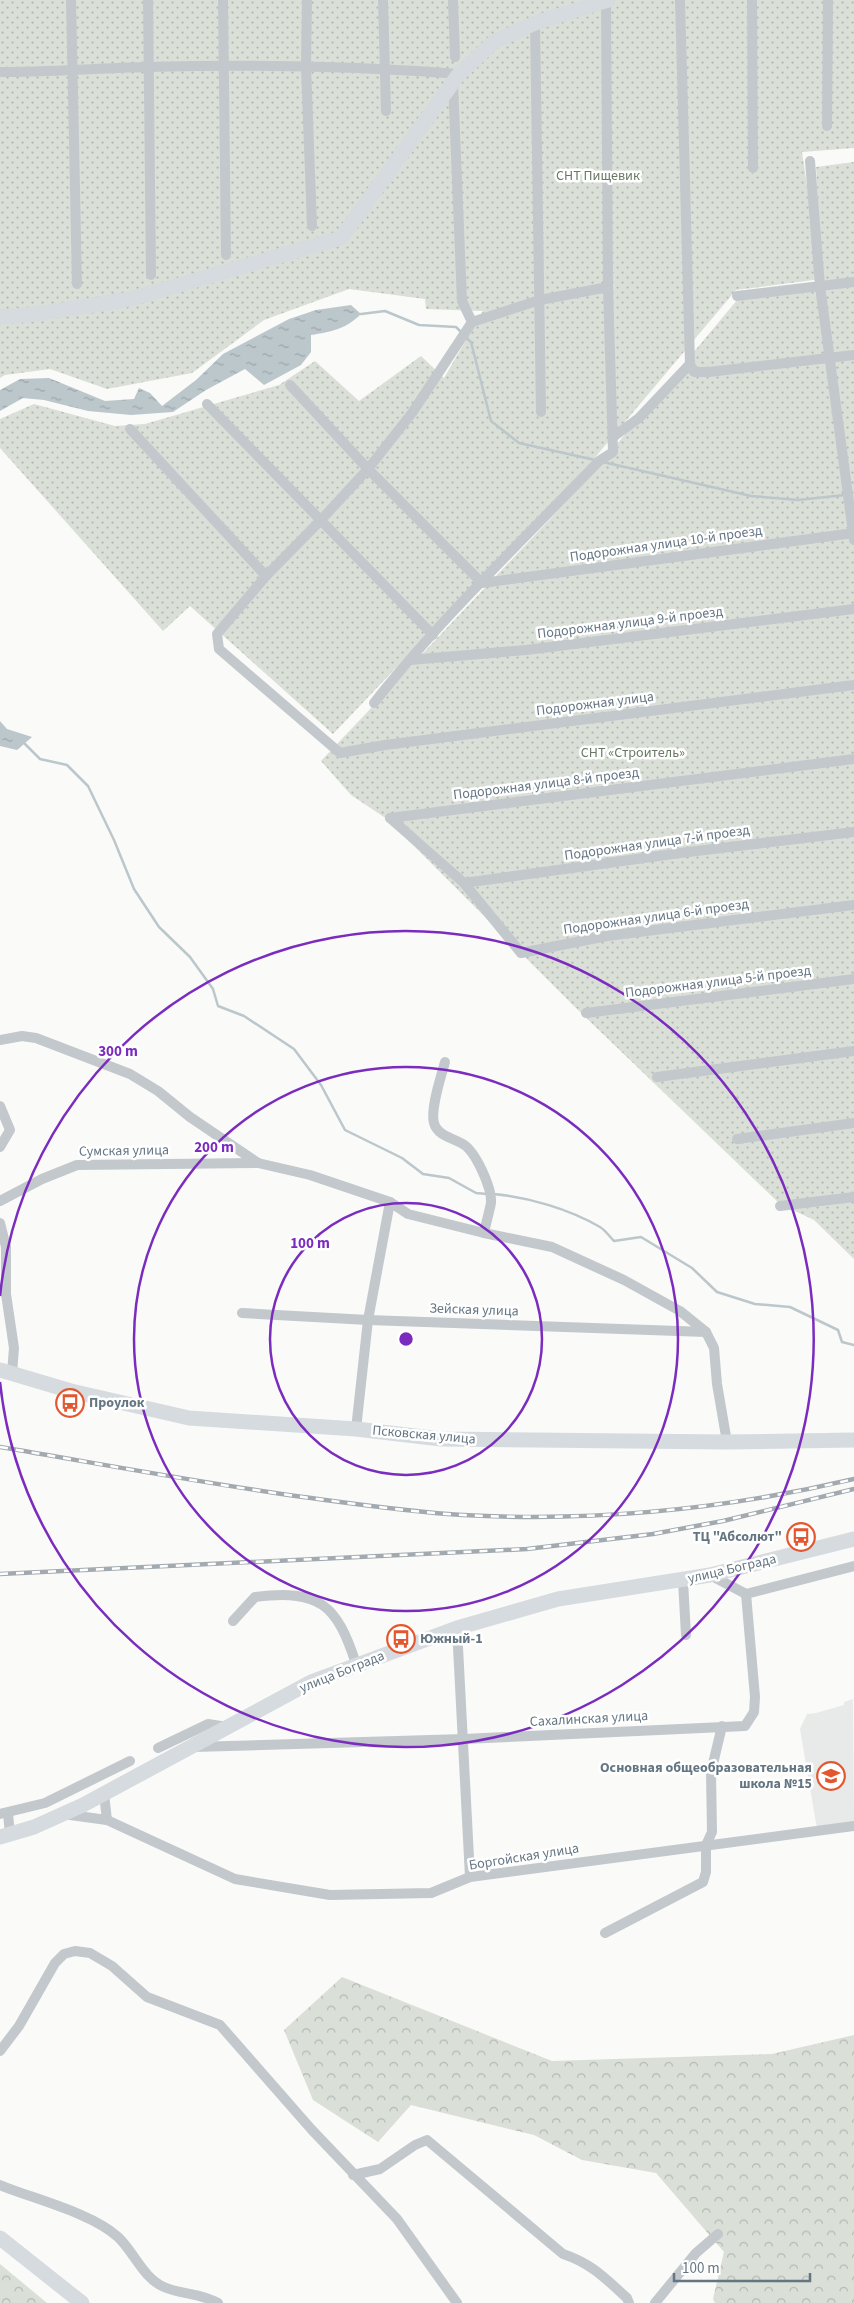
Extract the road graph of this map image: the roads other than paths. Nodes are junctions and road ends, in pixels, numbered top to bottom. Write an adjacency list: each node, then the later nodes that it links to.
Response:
1 (71, 0): 18 (street)
2 (148, 0): 15 (street)
3 (223, 0): 13 (street)
4 (307, 0): 14 (street)
5 (383, 0): 16 (street)
6 (453, 0): 12 (street)
7 (607, 0): 11 (street); 30 (street)
8 (680, 0): 37 (street)
9 (752, 0): 23 (street)
10 (828, 0): 21 (street)
11 (535, 23): 19 (street); 32 (street)
12 (455, 57)
13 (224, 66): 14 (street); 15 (street); 25 (street)
14 (306, 66): 16 (street); 24 (street)
15 (147, 67): 18 (street); 26 (street)
16 (384, 68): 19 (street); 20 (street)
17 (0, 72): 18 (street)
18 (72, 72): 28 (street)
19 (456, 78): 33 (street); 34 (street)
20 (386, 110)
21 (827, 126)
22 (810, 161): 29 (street)
23 (754, 168)
24 (312, 226)
25 (226, 255)
26 (151, 275)
27 (854, 282): 29 (street)
28 (77, 284)
29 (820, 286): 31 (street); 36 (street)
30 (608, 287): 32 (street); 42 (street)
31 (737, 296)
32 (540, 300): 34 (street); 40 (street)
33 (0, 317)
34 (472, 322): 43 (street)
35 (854, 355): 36 (street)
36 (829, 357): 37 (street); 45 (street)
37 (690, 364): 42 (street)
38 (290, 384): 43 (street)
39 (207, 404): 44 (street)
40 (541, 412)
41 (130, 429): 46 (street)
42 (613, 437): 47 (street)
43 (368, 468): 44 (street); 47 (street)
44 (320, 521): 46 (street); 49 (street)
45 (854, 535): 47 (street, Подорожная улица 10-й проезд)
46 (266, 576): 51 (street, Подорожная улица)
47 (482, 583): 49 (street)
48 (854, 609): 50 (street, Подорожная улица 9-й проезд)
49 (433, 635): 50 (street)
50 (410, 660): 52 (street)
51 (854, 685)
52 (374, 704)
53 (854, 759): 55 (street, Подорожная улица 8-й проезд)
54 (854, 832): 55 (street, Подорожная улица 7-й проезд)
55 (464, 883): 56 (street, Подорожная улица 6-й проезд)
56 (854, 905)
57 (854, 979): 58 (street, Подорожная улица 5-й проезд)
58 (586, 1012)
59 (0, 1040): 67 (street)
60 (854, 1051): 62 (street)
61 (445, 1062): 73 (street)
62 (657, 1077)
63 (0, 1106): 66 (street)
64 (854, 1123): 65 (street)
65 (737, 1139)
66 (0, 1147)
67 (258, 1164): 69 (street, Сумская улица); 70 (street)
68 (854, 1197): 71 (street)
69 (0, 1200)
70 (390, 1202): 73 (street); 75 (street)
71 (780, 1206)
72 (0, 1223): 77 (street)
73 (484, 1233): 76 (street)
74 (242, 1313): 75 (street, Зейская улица)
75 (368, 1320): 76 (street, Зейская улица); 78 (street)
76 (706, 1332): 80 (street)
77 (6, 1372): 78 (street, Псковская улица)
78 (356, 1429): 80 (street, Псковская улица)
79 (854, 1440): 80 (street, Псковская улица)
80 (727, 1442)
81 (854, 1539): 83 (street, улица Бограда)
82 (854, 1566): 85 (street)
83 (710, 1576): 84 (street, улица Бограда); 85 (street)
84 (683, 1581): 87 (street, улица Бограда); 88 (street)
85 (746, 1594): 90 (street, Сахалинская улица)
86 (233, 1621): 89 (street)
87 (457, 1628): 89 (street, улица Бограда); 92 (street)
88 (686, 1635)
89 (356, 1664): 91 (street, улица Бограда)
90 (722, 1726): 92 (street, Сахалинская улица); 102 (street)
91 (227, 1727): 93 (street); 94 (street, улица Бограда)
92 (464, 1739): 94 (street, Сахалинская улица); 103 (street)
93 (158, 1748)
94 (188, 1748): 96 (street, улица Бограда)
95 (130, 1761): 97 (street)
96 (104, 1794): 98 (street, улица Бограда); 99 (street)
97 (4, 1814): 101 (street)
98 (63, 1814): 99 (street, Боргойская улица); 101 (street, улица Бограда)
99 (107, 1820): 103 (street, Боргойская улица)
100 (854, 1826): 102 (street, Боргойская улица)
101 (5, 1836)
102 (706, 1845): 103 (street, Боргойская улица); 104 (street)
103 (470, 1877)
104 (606, 1933)
105 (0, 2051): 106 (street)
106 (353, 2175): 112 (street); 113 (street)
107 (0, 2185): 111 (street)
108 (718, 2234): 114 (street)
109 (0, 2238): 110 (street)
110 (82, 2303)
111 (218, 2303)
112 (457, 2303)
113 (629, 2303)
114 (655, 2303)

